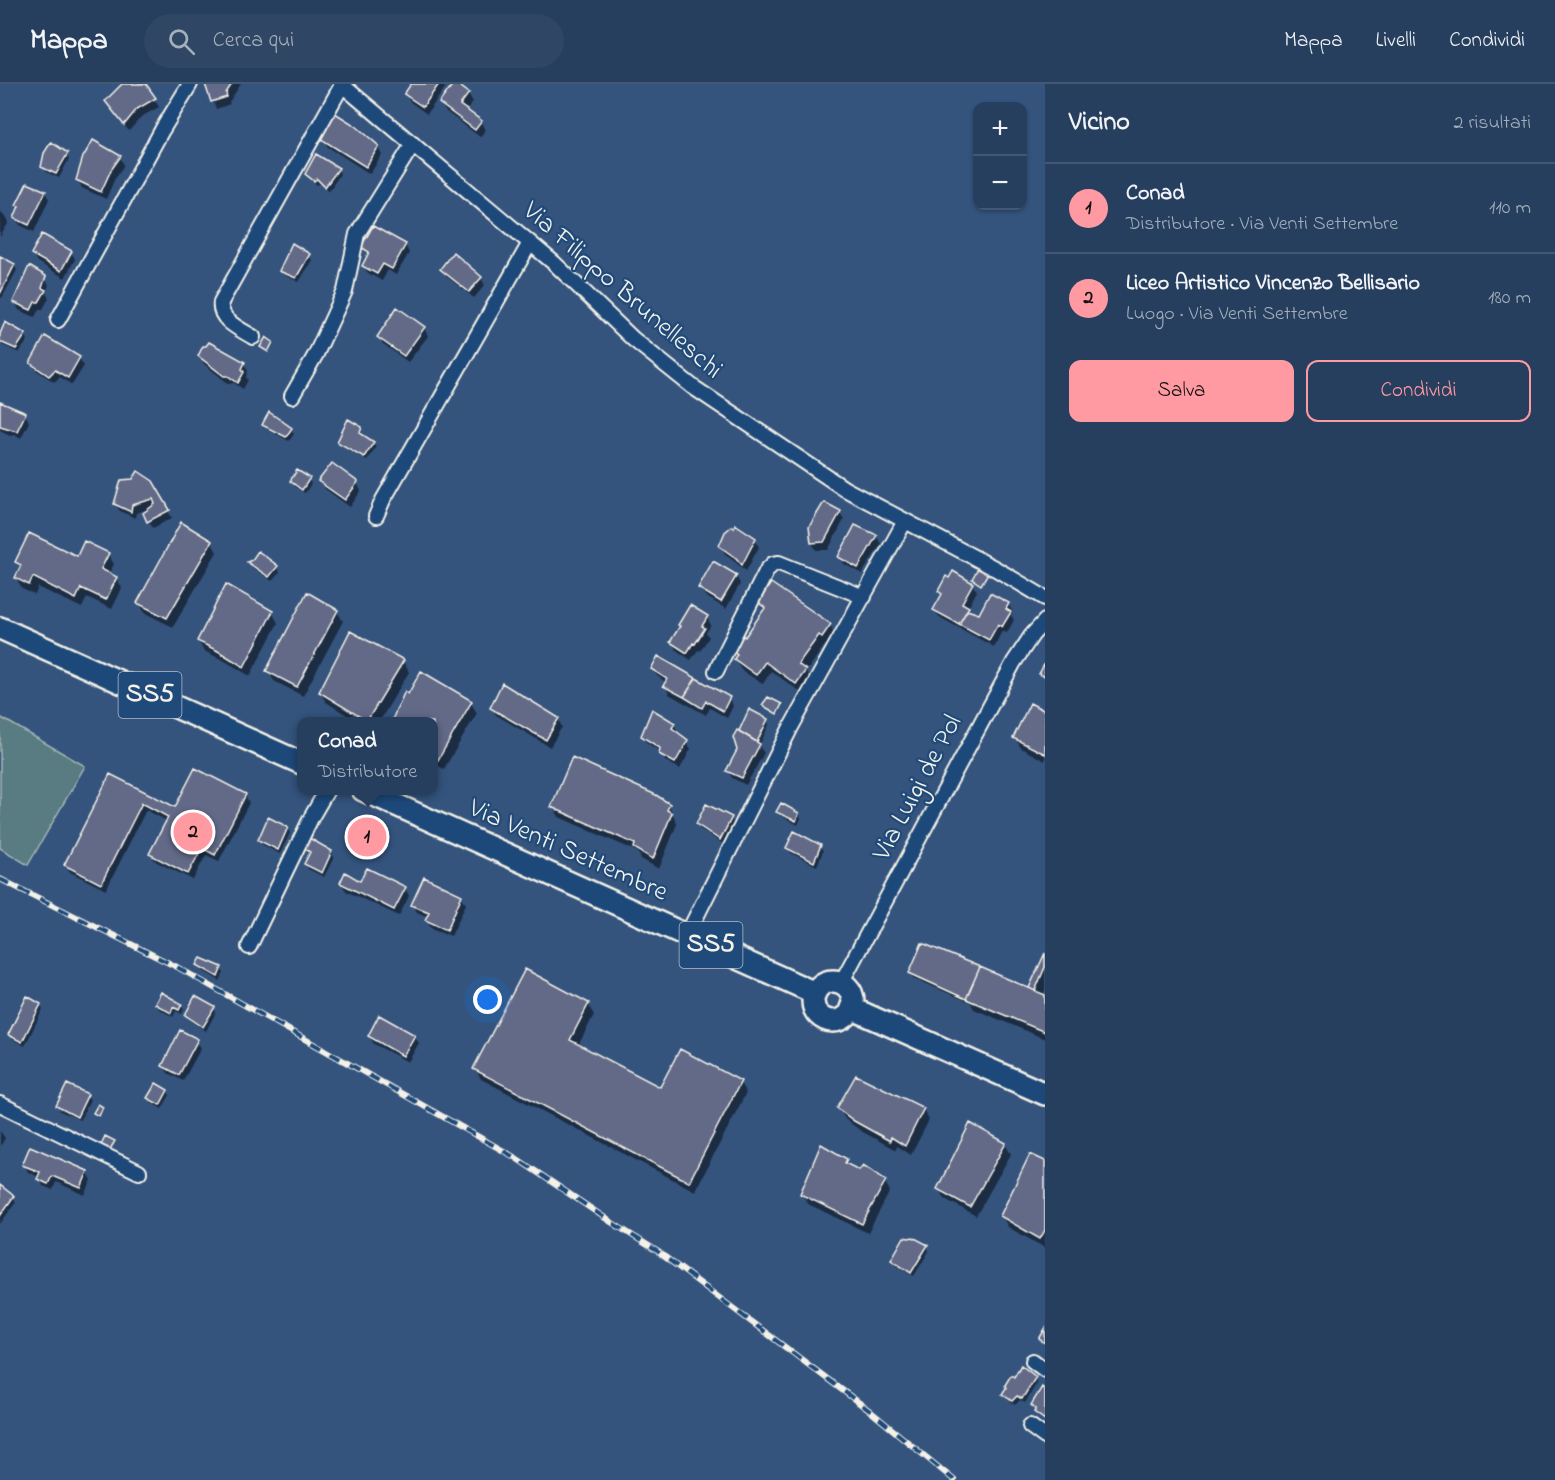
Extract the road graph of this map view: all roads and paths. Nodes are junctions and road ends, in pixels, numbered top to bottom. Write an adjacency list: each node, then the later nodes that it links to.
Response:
1 (190, 84): 5 (street)
2 (342, 85): 3 (street, Via Filippo Brunelleschi); 6 (street)
3 (412, 144): 4 (street, Via Filippo Brunelleschi); 7 (street)
4 (530, 243): 8 (street); 9 (street, Via Filippo Brunelleschi)
5 (58, 320)
6 (253, 337)
7 (292, 396)
8 (376, 516)
9 (904, 521): 10 (street); 11 (street, Via Filippo Brunelleschi)
10 (864, 597): 14 (street); 18 (street)
11 (1045, 598)
12 (1045, 621): 20 (street, Via Luigi de Pol)
13 (0, 628): 15 (main road, SS5)
14 (716, 671)
15 (297, 761)
16 (324, 795): 19 (street)
17 (374, 795): 18 (main road, Via Venti Settembre / SS5)
18 (687, 935): 21 (main road, Via Venti Settembre / SS5)
19 (249, 946)
20 (841, 983): 21 (main road); 22 (main road)
21 (815, 993): 22 (main road)
22 (851, 1008): 23 (main road)
23 (1045, 1094)
24 (0, 1104): 25 (street)
25 (139, 1172)
26 (1033, 1361): 27 (street)
27 (1045, 1370)
28 (1030, 1426): 29 (street)
29 (1045, 1437)

